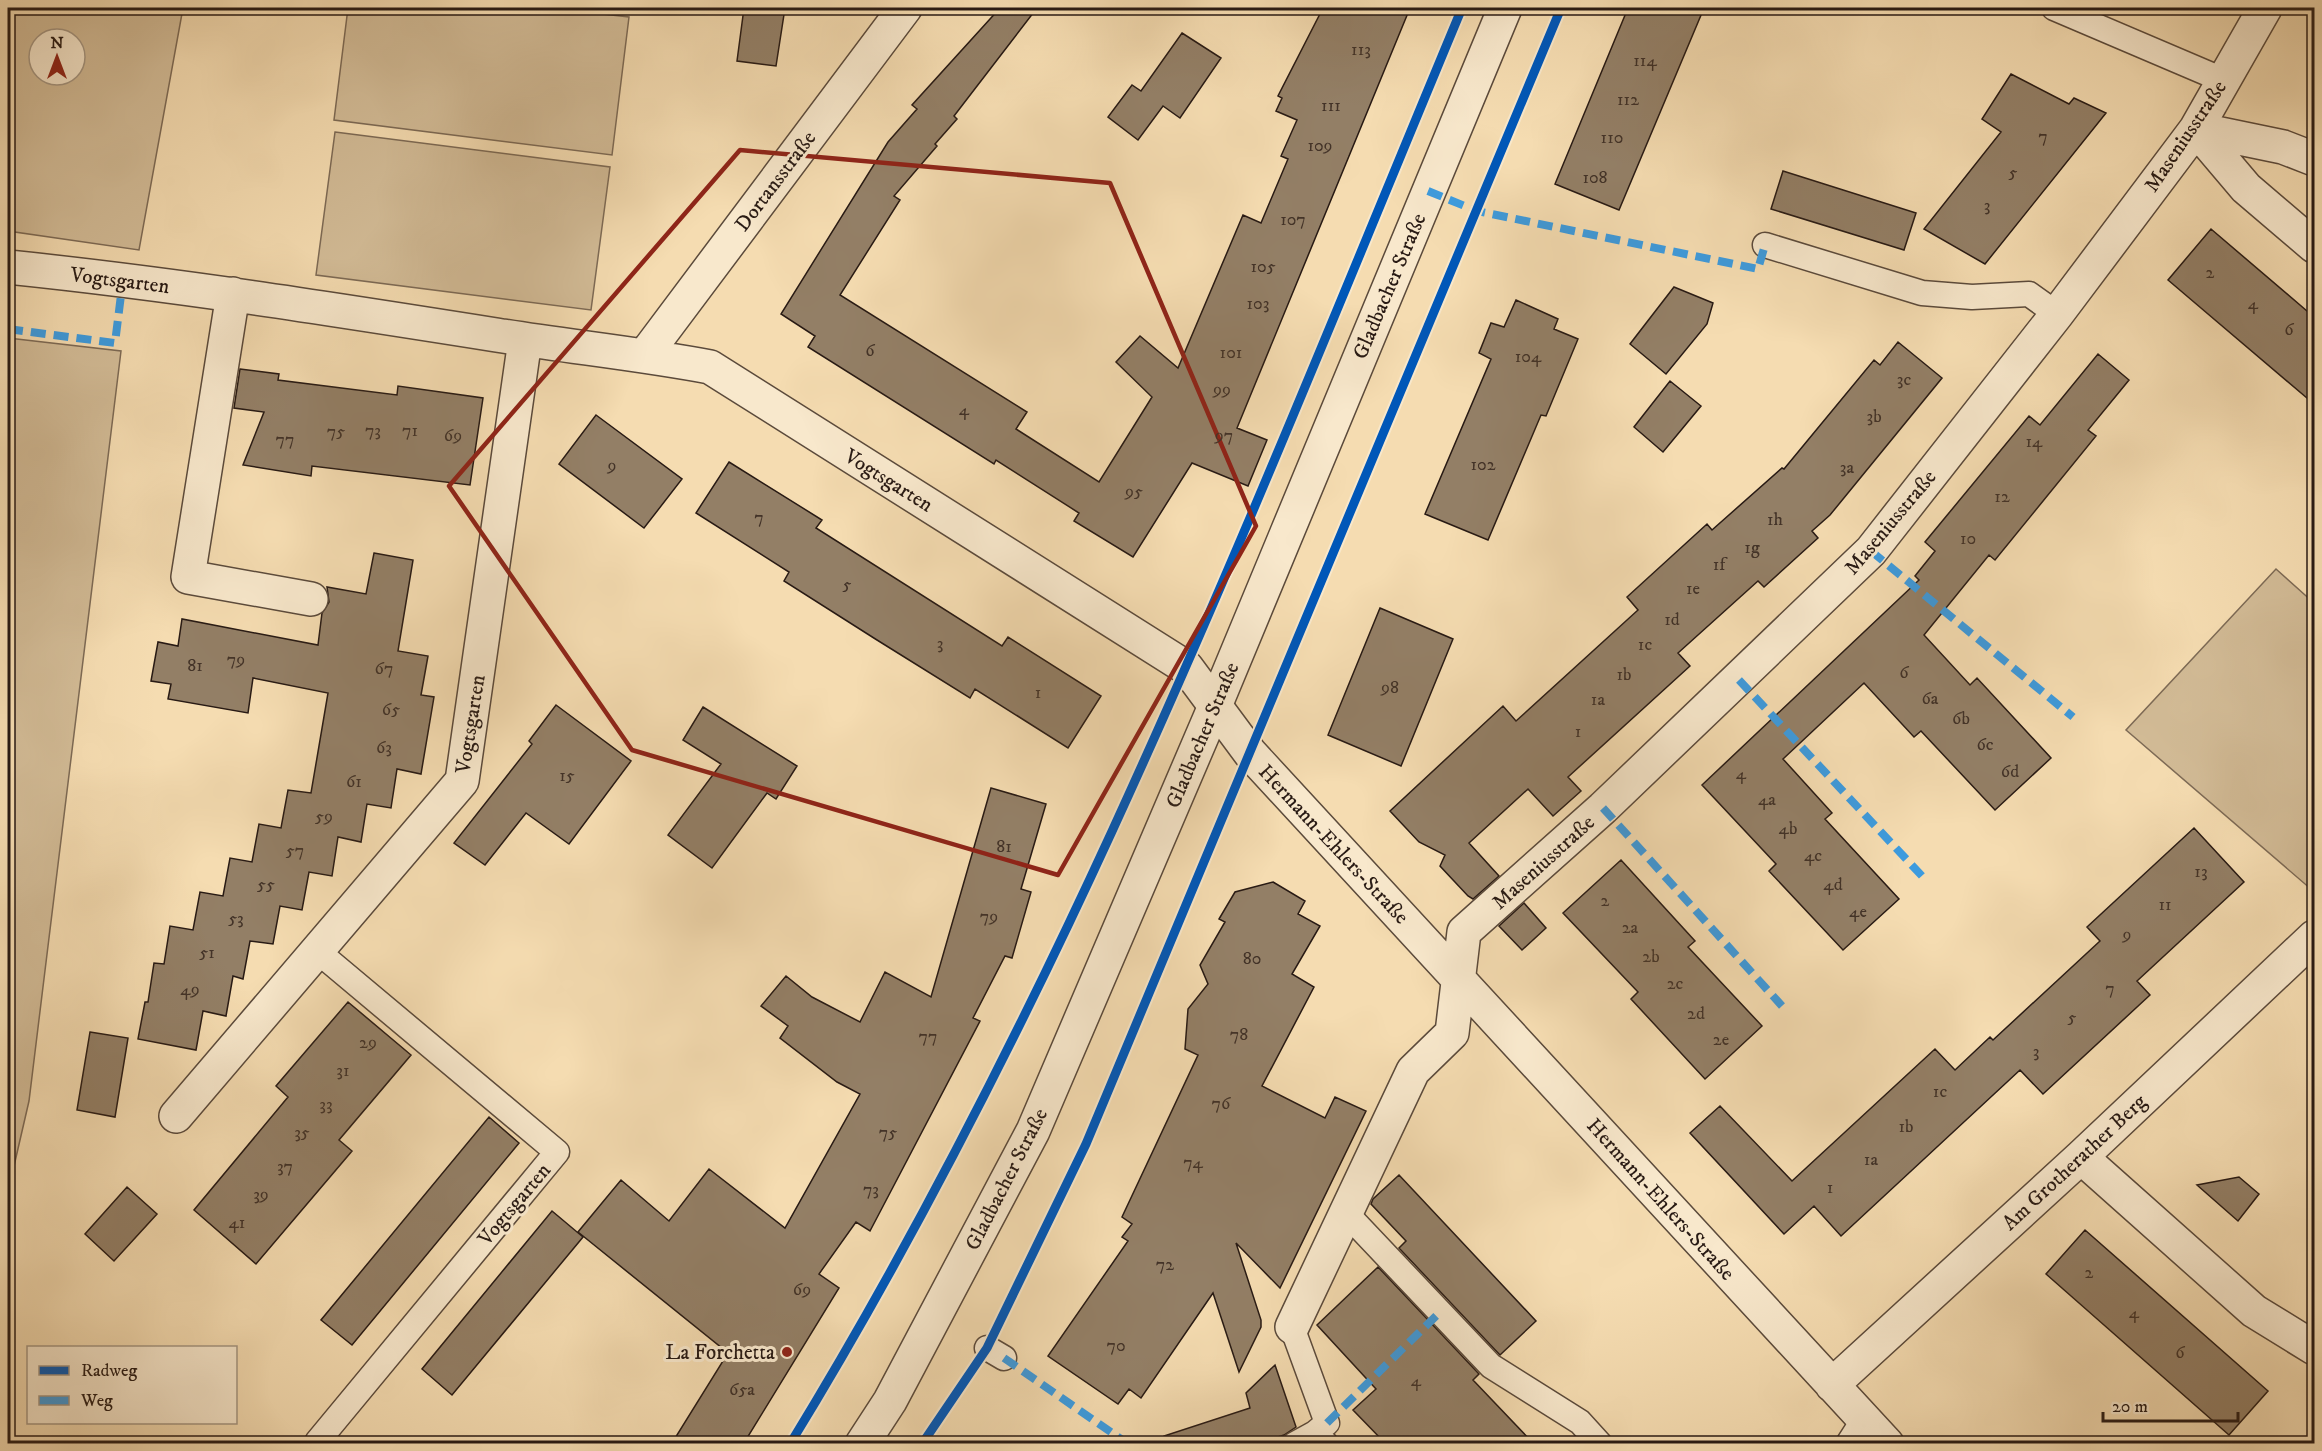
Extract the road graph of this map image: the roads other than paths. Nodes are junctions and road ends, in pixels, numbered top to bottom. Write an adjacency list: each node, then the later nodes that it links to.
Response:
1 (905, 8): 14 (street, Dortansstraße)
2 (1505, 8): 16 (street, Gladbacher Straße)
3 (2054, 8): 5 (lane)
4 (2265, 8): 5 (street, Maseniusstraße)
5 (2223, 80): 6 (street, Maseniusstraße)
6 (2196, 129): 7 (street); 9 (street); 12 (street, Maseniusstraße)
7 (2314, 159)
8 (1765, 245): 12 (lane)
9 (2314, 246)
10 (8, 267): 11 (street, Vogtsgarten)
11 (233, 294): 13 (street, Vogtsgarten); 15 (street)
12 (2056, 314): 19 (street, Maseniusstraße)
13 (525, 340): 14 (street, Vogtsgarten); 18 (street, Vogtsgarten)
14 (645, 355): 16 (street, Vogtsgarten)
15 (310, 599)
16 (1215, 706): 19 (street, Hermann-Ehlers-Straße); 29 (street, Gladbacher Straße)
17 (2312, 946): 21 (street, Am Grotherather Berg)
18 (316, 950): 20 (street, Vogtsgarten); 28 (lane, Vogtsgarten)
19 (1459, 978): 22 (street); 25 (street, Hermann-Ehlers-Straße)
20 (176, 1116)
21 (2080, 1157): 24 (street); 25 (street, Am Grotherather Berg)
22 (1346, 1213): 23 (street); 30 (lane)
23 (1292, 1327): 27 (lane)
24 (2314, 1348)
25 (1832, 1385): 26 (street, Hermann-Ehlers-Straße)
26 (1856, 1431): 31 (street, Hermann-Ehlers-Straße)
27 (1312, 1440)
28 (317, 1442)
29 (862, 1443)
30 (1600, 1443)
31 (1887, 1443)

